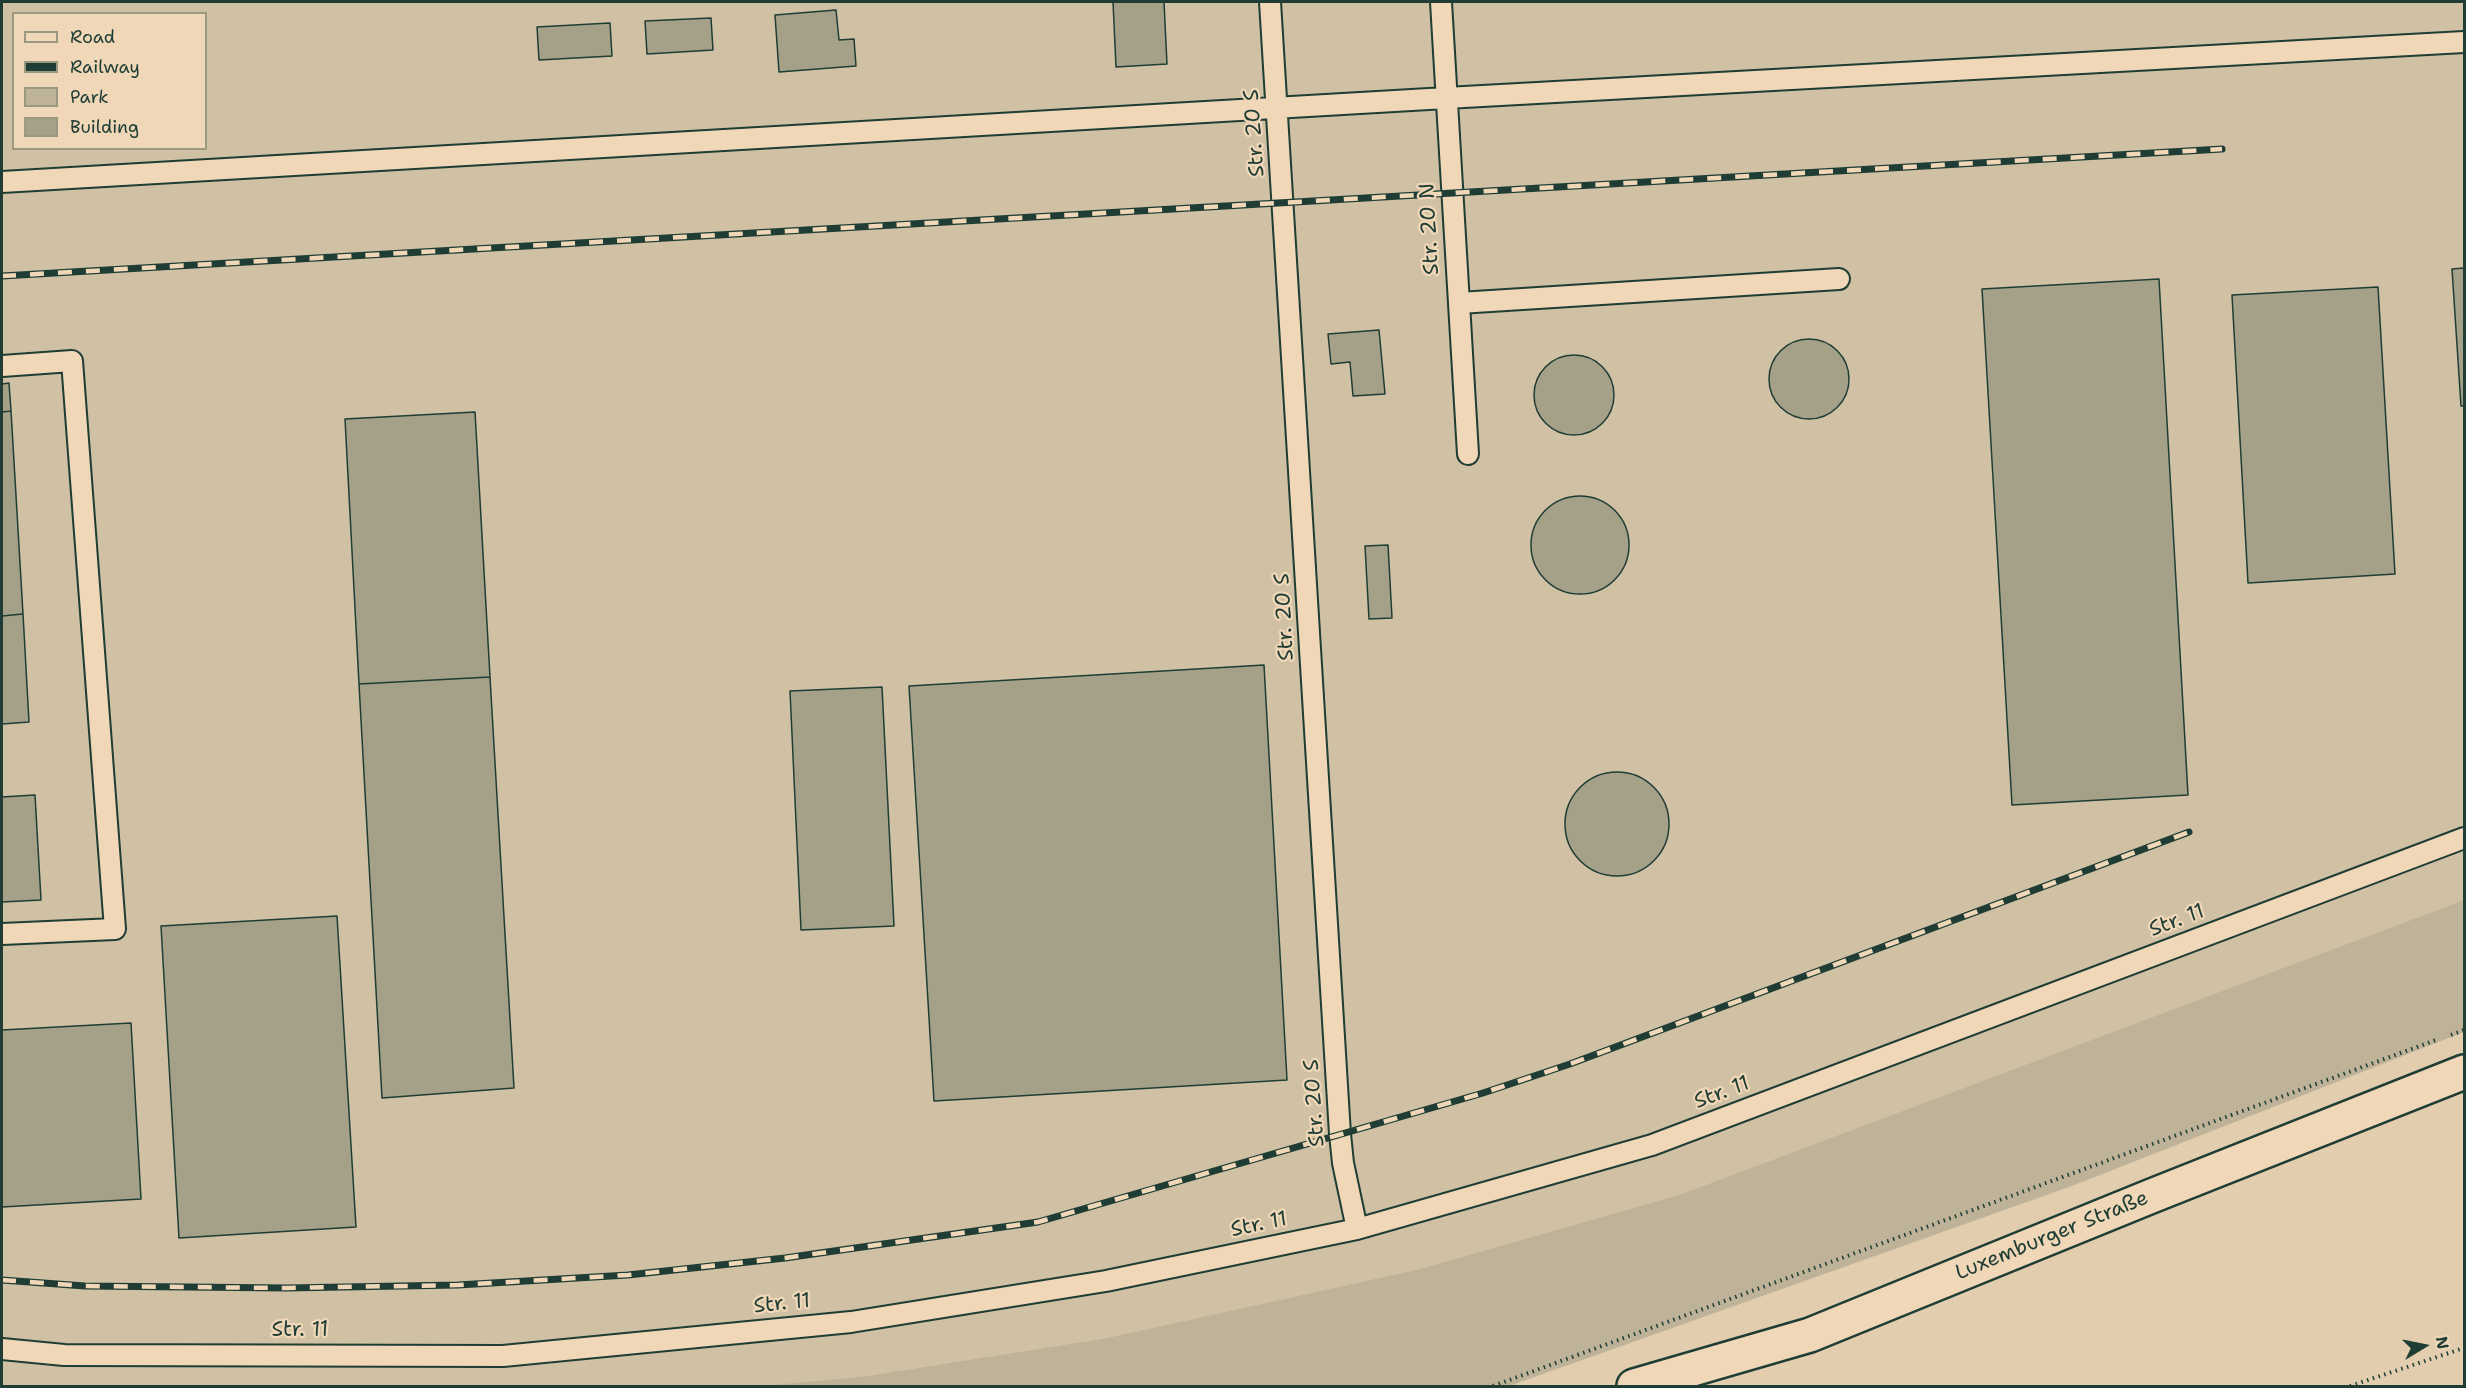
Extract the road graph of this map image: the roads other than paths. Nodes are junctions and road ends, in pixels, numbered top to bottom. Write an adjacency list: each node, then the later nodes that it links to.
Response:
1 (1270, 2): 5 (lane, Str. 20 S)
2 (1441, 2): 4 (lane, Str. 20 N)
3 (2464, 42): 4 (lane)
4 (1446, 98): 5 (lane); 8 (lane, Str. 20 N)
5 (1277, 109): 6 (lane); 14 (lane, Str. 20 S)
6 (2, 182)
7 (1839, 279): 8 (lane)
8 (1459, 303): 10 (lane, Str. 20 N)
9 (2, 366): 12 (lane)
10 (1468, 454)
11 (2464, 838): 14 (lane, Str. 11)
12 (2, 934)
13 (2464, 1072): 16 (main road, Luxemburger Straße)
14 (1357, 1229): 15 (lane, Str. 11)
15 (2, 1348)
16 (1634, 1386)

